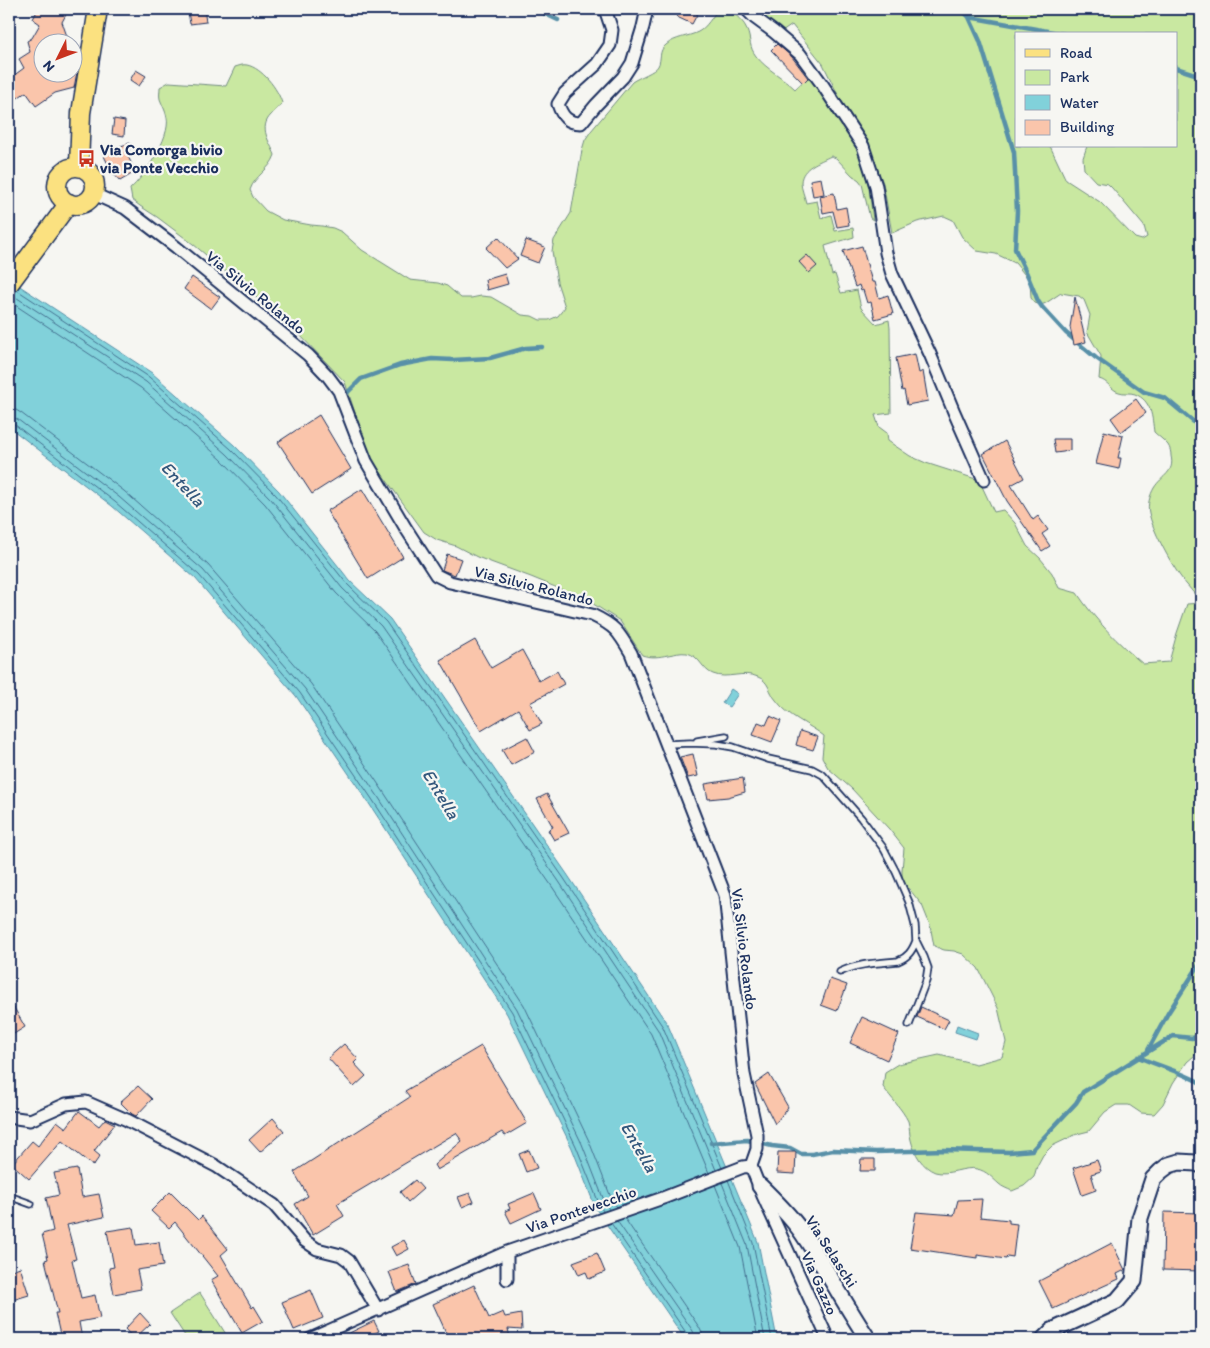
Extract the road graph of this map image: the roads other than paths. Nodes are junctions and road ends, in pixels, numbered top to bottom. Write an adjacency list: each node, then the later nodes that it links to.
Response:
1 (98, 9): 5 (main road)
2 (605, 9): 3 (street)
3 (647, 9)
4 (746, 9): 9 (street)
5 (79, 166): 6 (main road); 7 (main road)
6 (94, 194): 7 (main road); 12 (street, Via Silvio Rolando)
7 (65, 208): 8 (main road)
8 (9, 284)
9 (984, 480)
10 (726, 736): 11 (lane)
11 (690, 742): 12 (lane); 13 (lane)
12 (666, 744): 18 (street, Via Silvio Rolando)
13 (916, 942): 14 (lane); 15 (lane)
14 (840, 972)
15 (909, 1025)
16 (9, 1117): 24 (street)
17 (1201, 1165): 28 (street)
18 (747, 1167): 19 (street, Via Gazzo); 22 (street, Via Pontevecchio)
19 (760, 1186): 26 (street, Via Gazzo); 27 (street, Via Selaschi)
20 (9, 1196): 21 (lane)
21 (31, 1204)
22 (510, 1251): 23 (street); 24 (street, Via Pontevecchio)
23 (507, 1279)
24 (378, 1310): 25 (street, Via Pontevecchio)
25 (316, 1338)
26 (828, 1339)
27 (868, 1339)
28 (1044, 1339)

